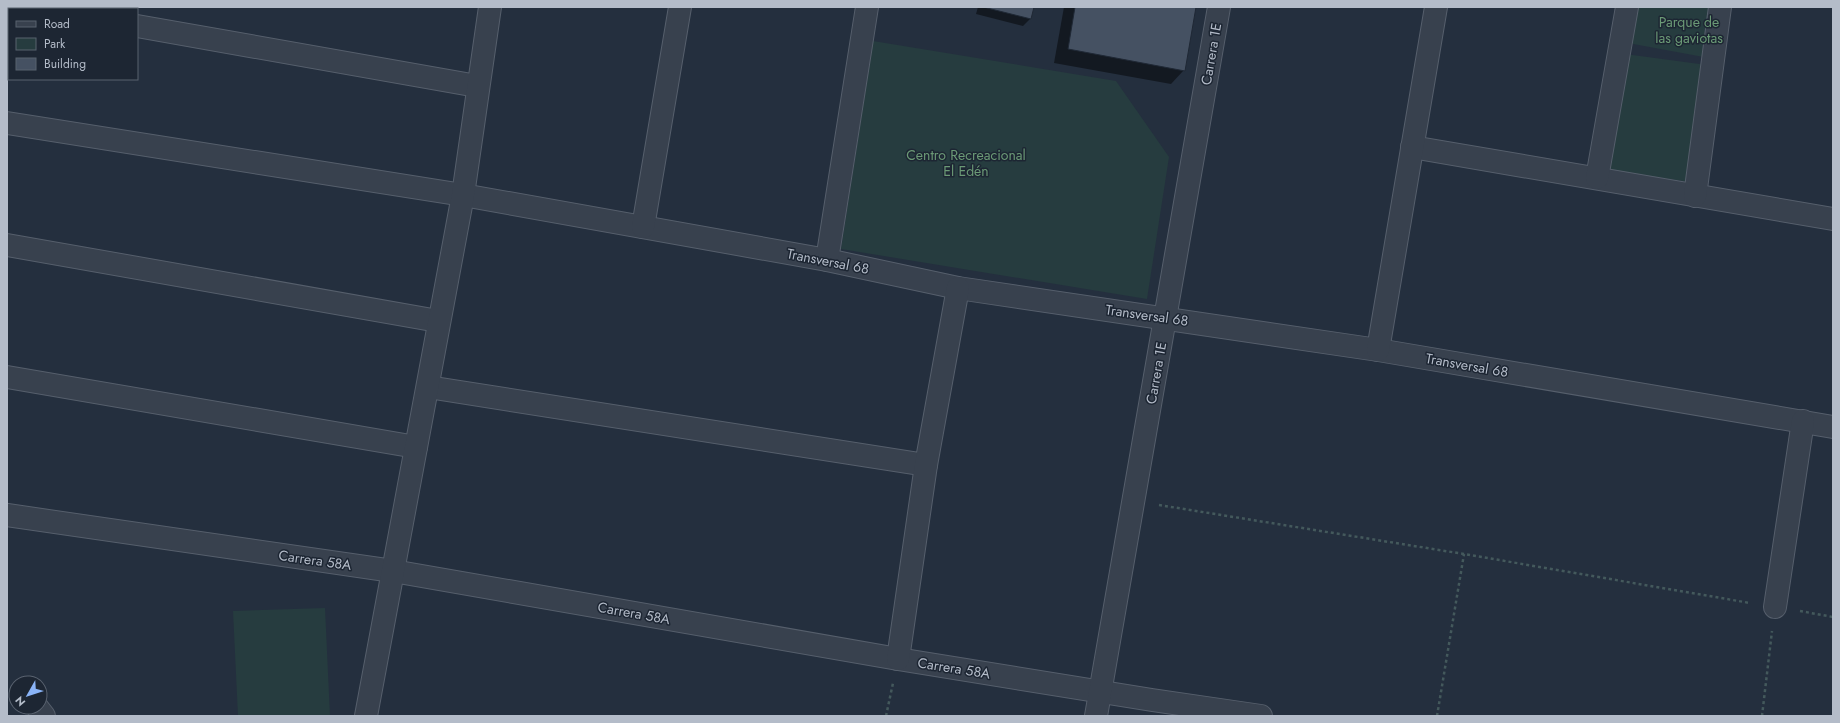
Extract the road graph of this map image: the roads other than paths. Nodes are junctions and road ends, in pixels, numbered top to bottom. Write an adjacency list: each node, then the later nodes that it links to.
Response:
1 (490, 7): 9 (street)
2 (680, 7): 16 (street)
3 (867, 7): 18 (street)
4 (1219, 7): 20 (street, Carrera 1E)
5 (1436, 7): 11 (street)
6 (1627, 7): 12 (street)
7 (1720, 7): 14 (street)
8 (138, 26): 9 (street)
9 (477, 86): 13 (street)
10 (7, 123): 13 (street, Transversal 68)
11 (1412, 147): 12 (street); 22 (street)
12 (1597, 178): 14 (street)
13 (463, 195): 16 (street, Transversal 68); 21 (street)
14 (1695, 196): 15 (street)
15 (1833, 219)
16 (643, 228): 18 (street, Transversal 68)
17 (7, 245): 21 (street)
18 (827, 260): 19 (street, Transversal 68)
19 (958, 288): 20 (street, Transversal 68); 28 (street)
20 (1166, 317): 22 (street, Transversal 68); 33 (street, Carrera 1E)
21 (438, 322): 24 (street)
22 (1378, 350): 25 (street, Transversal 68)
23 (7, 377): 27 (street)
24 (428, 387): 27 (street); 28 (street)
25 (1803, 421): 26 (street, Transversal 68); 31 (street)
26 (1833, 427)
27 (416, 447): 30 (street)
28 (926, 465): 32 (street)
29 (7, 515): 30 (street, Carrera 58A)
30 (393, 571): 32 (street, Carrera 58A); 35 (street)
31 (1775, 607)
32 (898, 659): 33 (street, Carrera 58A)
33 (1100, 692): 34 (street, Carrera 58A); 36 (street, Carrera 1E)
34 (1158, 708): 37 (street, Carrera 58A)
35 (366, 716)
36 (1096, 716)
37 (1261, 716)

